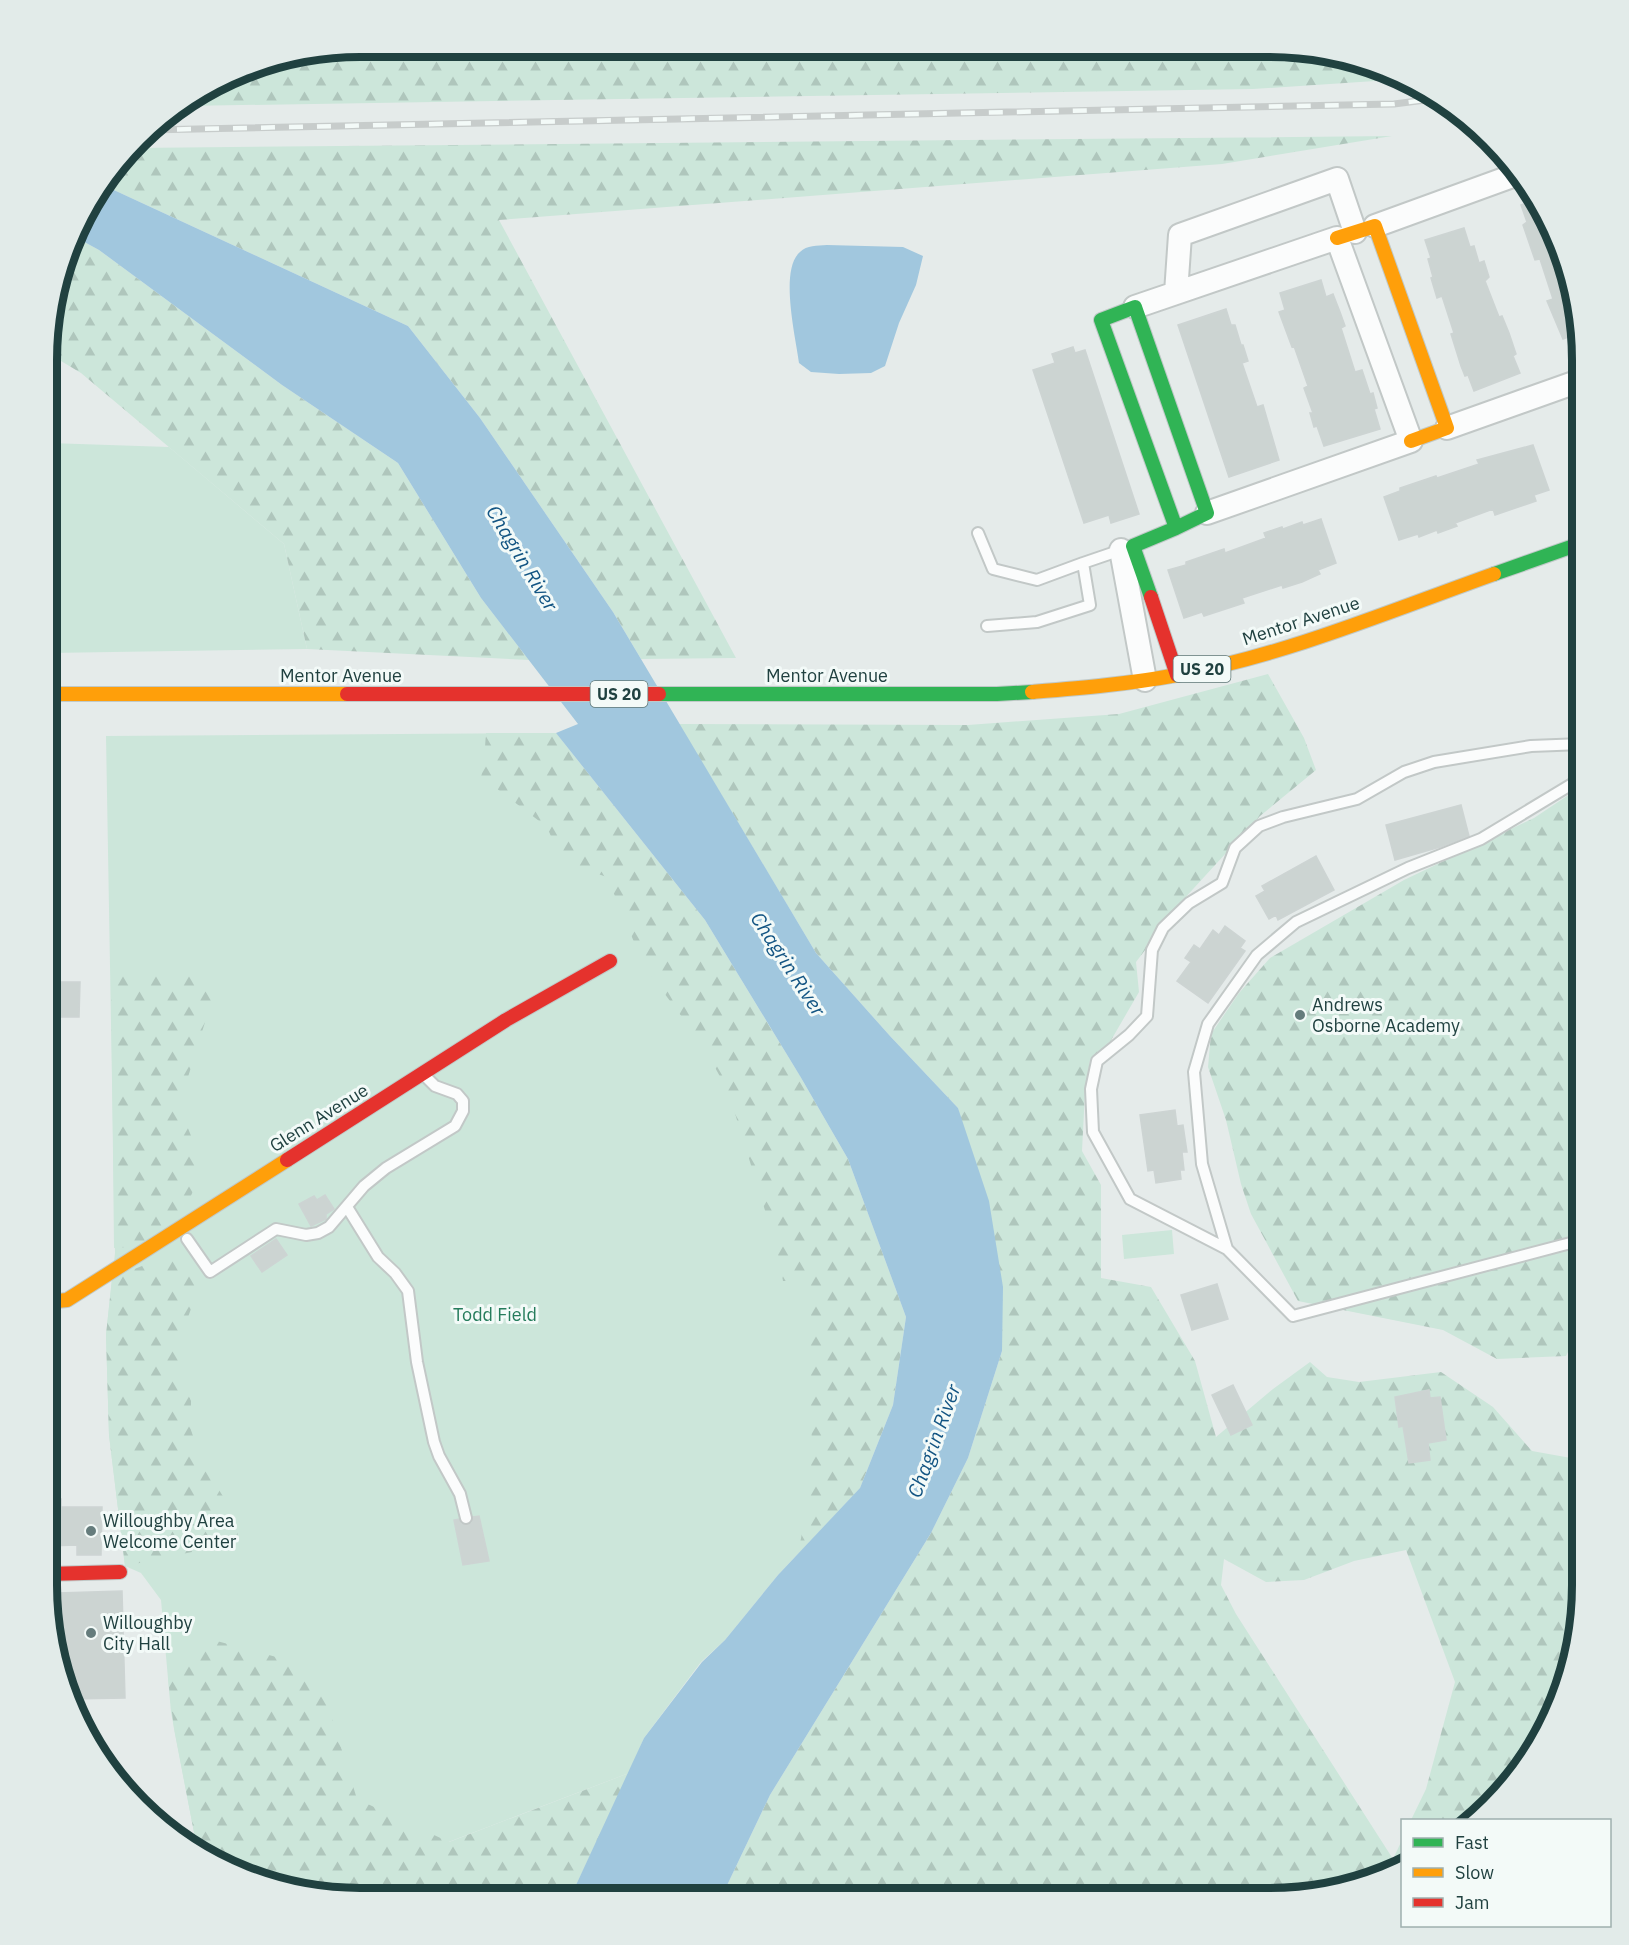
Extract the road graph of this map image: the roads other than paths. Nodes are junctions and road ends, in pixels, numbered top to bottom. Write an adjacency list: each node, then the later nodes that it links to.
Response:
1 (1510, 177): 2 (street)
2 (1356, 232): 3 (street); 3 (street); 6 (street); 7 (street)
3 (1176, 293): 4 (street)
4 (1135, 307): 8 (street); 9 (street)
5 (1572, 384): 6 (street)
6 (1447, 428): 7 (street)
7 (1411, 441): 8 (street)
8 (1207, 513): 9 (street)
9 (1176, 528): 12 (street)
10 (978, 533): 13 (lane)
11 (1572, 547): 15 (street, Mentor Avenue / US 20)
12 (1127, 548): 13 (lane); 15 (street); 16 (street)
13 (1083, 562): 14 (lane)
14 (987, 626)
15 (1177, 675): 16 (street, Mentor Avenue / US 20)
16 (1145, 680): 17 (street, Mentor Avenue / US 20)
17 (57, 694)
18 (1572, 744): 25 (lane)
19 (1572, 784): 25 (lane)
20 (610, 961): 21 (street, Glenn Avenue)
21 (423, 1074): 22 (lane); 26 (street, Glenn Avenue)
22 (347, 1207): 23 (lane); 27 (lane)
23 (187, 1239)
24 (1572, 1243): 25 (lane)
25 (1227, 1249)
26 (57, 1301)
27 (466, 1518)
28 (120, 1572): 29 (street)
29 (57, 1574)

